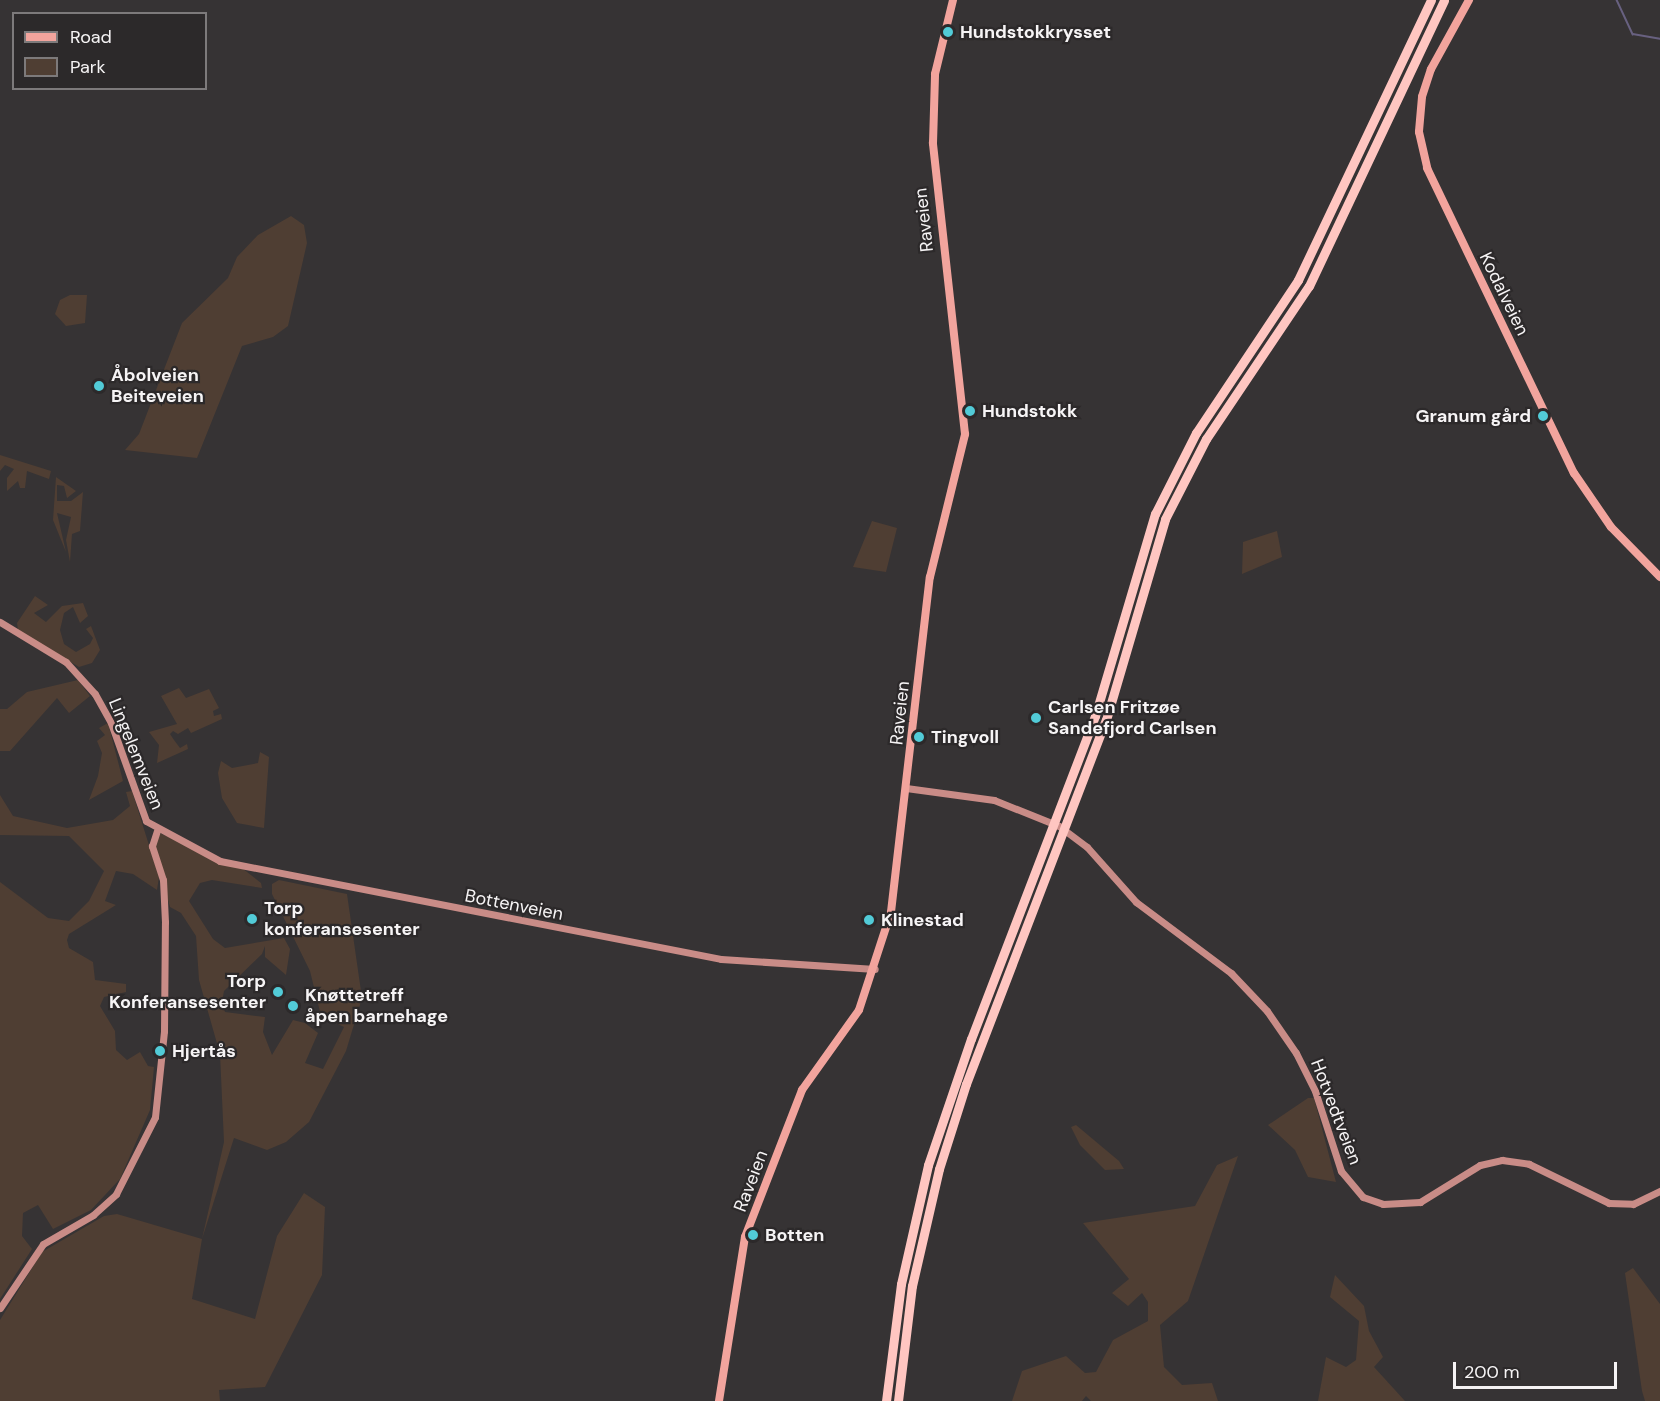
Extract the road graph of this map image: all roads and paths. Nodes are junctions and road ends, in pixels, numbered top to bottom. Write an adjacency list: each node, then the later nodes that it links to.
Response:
1 (953, 0): 7 (main road, Raveien)
2 (1444, 0): 14 (highway)
3 (1469, 0): 5 (main road, Kodalveien)
4 (1431, 1): 13 (highway)
5 (1660, 577)
6 (0, 622): 8 (main road, Lingelemveien)
7 (906, 788): 9 (main road, Raveien); 10 (main road, Hotvedtveien)
8 (157, 831): 9 (main road, Bottenveien); 11 (main road, Lingelemveien)
9 (875, 969): 12 (main road, Raveien)
10 (1660, 1191)
11 (0, 1308)
12 (719, 1401)
13 (886, 1401)
14 (898, 1401)

